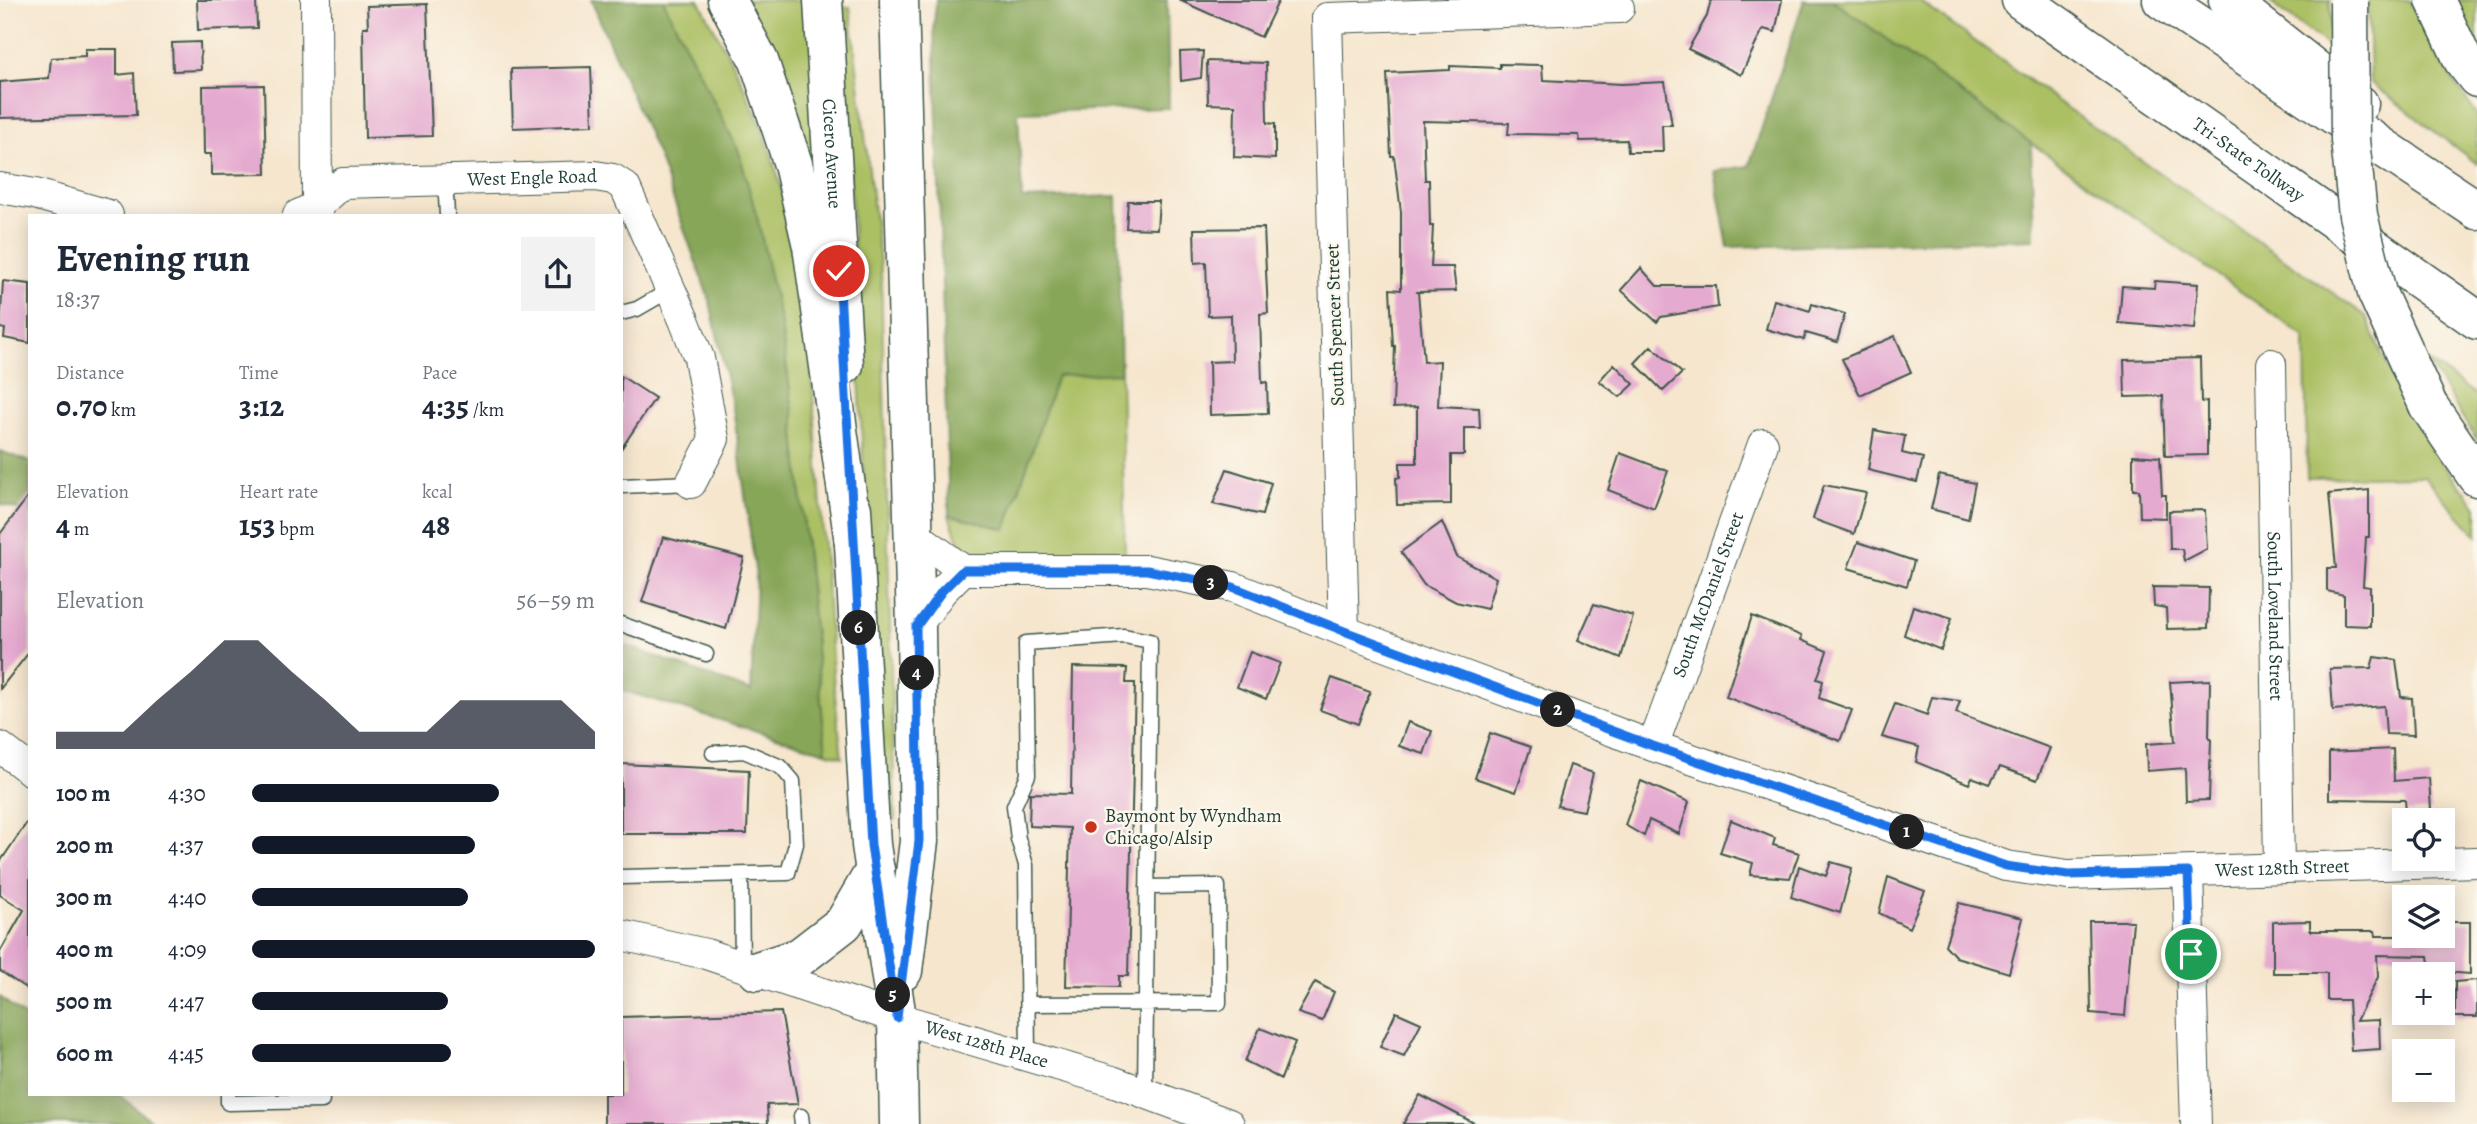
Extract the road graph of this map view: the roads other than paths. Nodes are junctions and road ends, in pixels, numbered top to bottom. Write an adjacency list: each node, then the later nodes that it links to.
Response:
1 (316, 0): 16 (street)
2 (727, 0): 28 (main road)
3 (823, 0): 28 (main road, Cicero Avenue)
4 (899, 0): 27 (main road, Cicero Avenue)
5 (2021, 0): 21 (main road, Tri-State Tollway)
6 (2162, 0): 15 (main road)
7 (2228, 0): 14 (main road)
8 (2435, 0): 11 (main road)
9 (2349, 1): 24 (main road, bridge)
10 (1619, 8): 32 (street, South Spencer Street)
11 (2477, 78)
12 (445, 178): 16 (street, West Engle Road); 18 (lane); 19 (street, West Engle Road)
13 (0, 188): 17 (street)
14 (2477, 201)
15 (2477, 210)
16 (310, 212)
17 (105, 214)
18 (447, 214)
19 (670, 290): 20 (lane); 25 (street, West Engle Road)
20 (623, 312)
21 (2477, 320)
22 (2271, 364): 39 (street, South Loveland Street)
23 (1763, 444): 34 (street, South McDaniel Street)
24 (2477, 477)
25 (691, 483): 26 (lane)
26 (623, 486)
27 (913, 533): 29 (street); 31 (main road, Cicero Avenue)
28 (854, 543): 40 (main road, Cicero Avenue)
29 (963, 570): 31 (street); 32 (street, West 128th Street)
30 (623, 625): 33 (lane)
31 (916, 627): 49 (main road, Cicero Avenue)
32 (1344, 631): 34 (street, West 128th Street)
33 (706, 654)
34 (1653, 746): 41 (street, West 128th Street)
35 (0, 747): 37 (street)
36 (713, 753): 42 (lane)
37 (28, 768)
38 (2477, 862): 39 (street, West 128th Street)
39 (2279, 868): 41 (street, West 128th Street)
40 (875, 870): 46 (main road); 49 (main road, Cicero Avenue)
41 (2188, 872): 56 (street)
42 (741, 876): 43 (lane); 46 (lane)
43 (623, 877)
44 (1147, 887): 47 (lane); 47 (lane); 48 (lane)
45 (623, 935): 46 (street, West 128th Place)
46 (750, 968): 49 (street, West 128th Place)
47 (1146, 1003): 48 (lane); 51 (lane)
48 (1028, 1004): 50 (lane)
49 (897, 1018): 50 (street, West 128th Place); 54 (main road, Cicero Avenue)
50 (1028, 1056): 51 (street, West 128th Place)
51 (1144, 1093): 55 (street, West 128th Place)
52 (228, 1096): 53 (lane)
53 (321, 1096)
54 (899, 1124)
55 (1229, 1124)
56 (2196, 1124)

